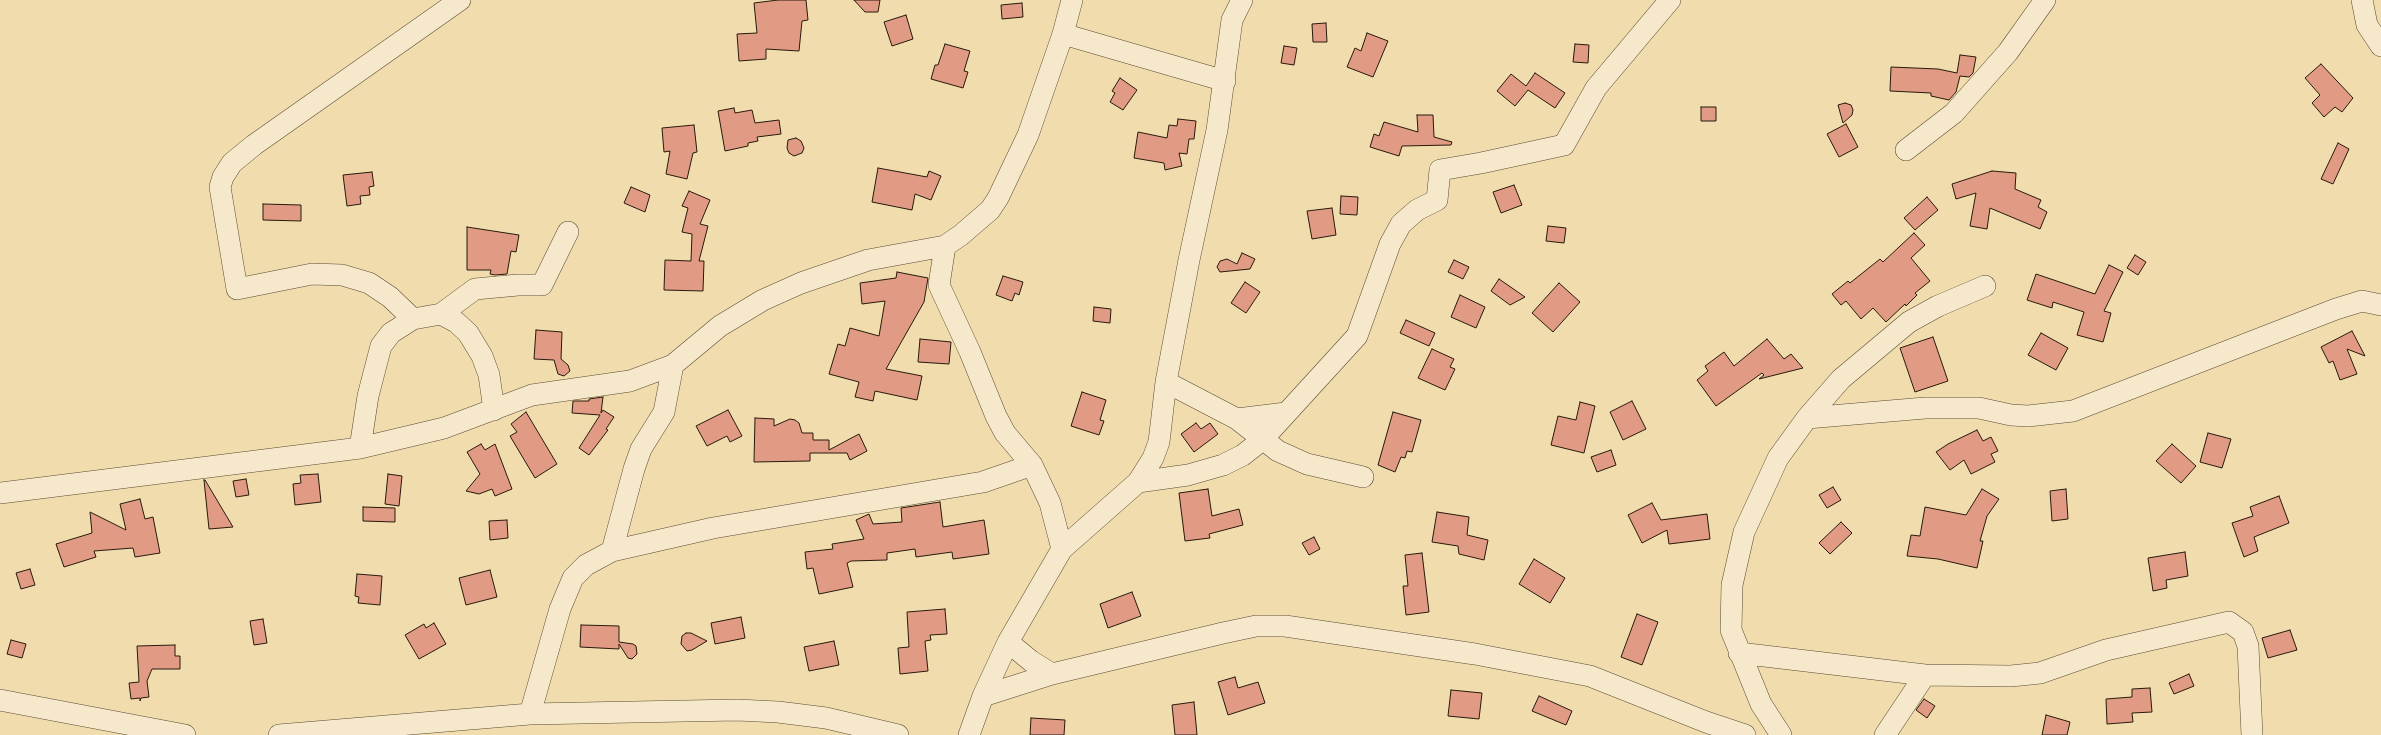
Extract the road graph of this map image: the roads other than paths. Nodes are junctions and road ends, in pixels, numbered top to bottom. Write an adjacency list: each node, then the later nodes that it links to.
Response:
1 (460, 0): 16 (street)
2 (1072, 0): 7 (street)
3 (1242, 0): 9 (street)
4 (1670, 0): 20 (street)
5 (2045, 0): 10 (street)
6 (2362, 0): 8 (street)
7 (1063, 34): 9 (street); 12 (street)
8 (2381, 46)
9 (1225, 81): 18 (street)
10 (1906, 150)
11 (568, 232): 15 (street)
12 (945, 246): 17 (street); 25 (street)
13 (1985, 286): 21 (street)
14 (2381, 305): 21 (street)
15 (441, 314): 16 (street); 19 (street)
16 (413, 319): 24 (street)
17 (672, 365): 19 (street); 30 (street)
18 (1166, 382): 22 (street); 27 (street)
19 (494, 410): 24 (street)
20 (1286, 413): 22 (street); 23 (street)
21 (1807, 418): 32 (street)
22 (1238, 419): 23 (street)
23 (1262, 440): 26 (street); 27 (street)
24 (360, 448): 28 (street)
25 (1032, 465): 29 (street); 30 (street)
26 (1364, 477)
27 (1138, 482): 29 (street)
28 (0, 493)
29 (1062, 549): 31 (street)
30 (612, 551): 37 (street)
31 (1008, 642): 33 (street); 35 (street)
32 (1739, 653): 34 (street); 43 (street)
33 (1052, 674): 35 (street); 42 (street)
34 (1925, 675): 44 (street); 45 (street)
35 (984, 696): 41 (street)
36 (0, 700): 38 (street)
37 (530, 714): 39 (street); 40 (street)
38 (175, 735)
39 (279, 735)
40 (897, 735)
41 (969, 735)
42 (1745, 735)
43 (1781, 735)
44 (1885, 735)
45 (2252, 735)

